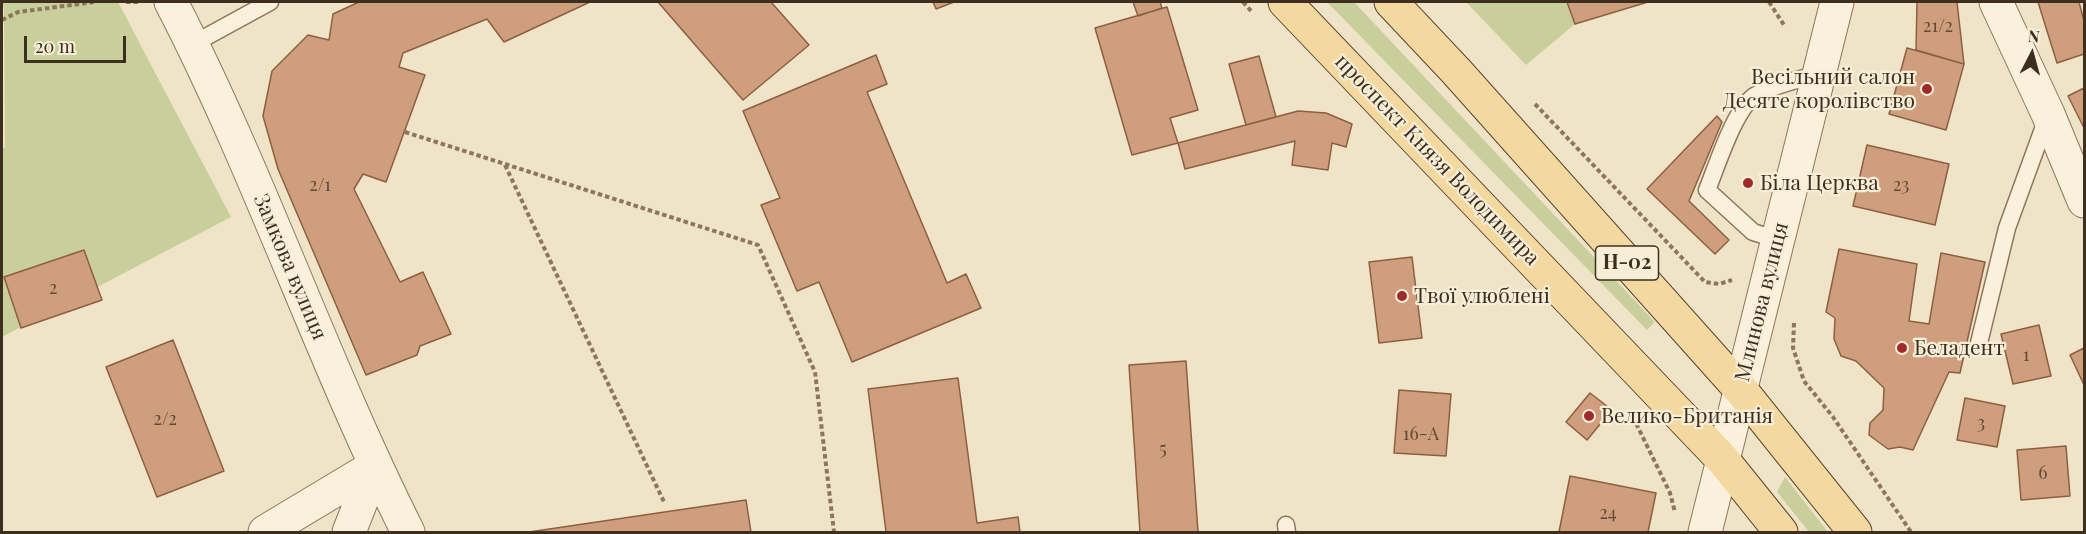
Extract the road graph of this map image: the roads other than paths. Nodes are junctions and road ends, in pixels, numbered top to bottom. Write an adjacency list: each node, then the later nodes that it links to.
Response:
1 (171, 2): 7 (street, Замкова вулиця)
2 (270, 2): 7 (lane)
3 (1391, 2): 13 (main road, Н-02)
4 (1837, 2): 8 (street, Млинова вулиця)
5 (1996, 2): 9 (street)
6 (1273, 11): 14 (main road, проспект Князя Володимира)
7 (193, 44): 15 (street, Замкова вулиця)
8 (1819, 75): 11 (street, Млинова вулиця); 11 (lane)
9 (2048, 114): 10 (street); 12 (lane)
10 (2085, 201)
11 (1778, 240): 13 (street, Млинова вулиця)
12 (1978, 347)
13 (1741, 390): 14 (street, Млинова вулиця); 21 (main road, Н-02)
14 (1723, 460): 16 (street, Млинова вулиця); 20 (main road, проспект Князя Володимира)
15 (375, 466): 17 (street); 18 (street); 19 (street, Замкова вулиця)
16 (1691, 526)
17 (265, 532)
18 (348, 532)
19 (408, 532)
20 (1781, 532)
21 (1855, 532)

